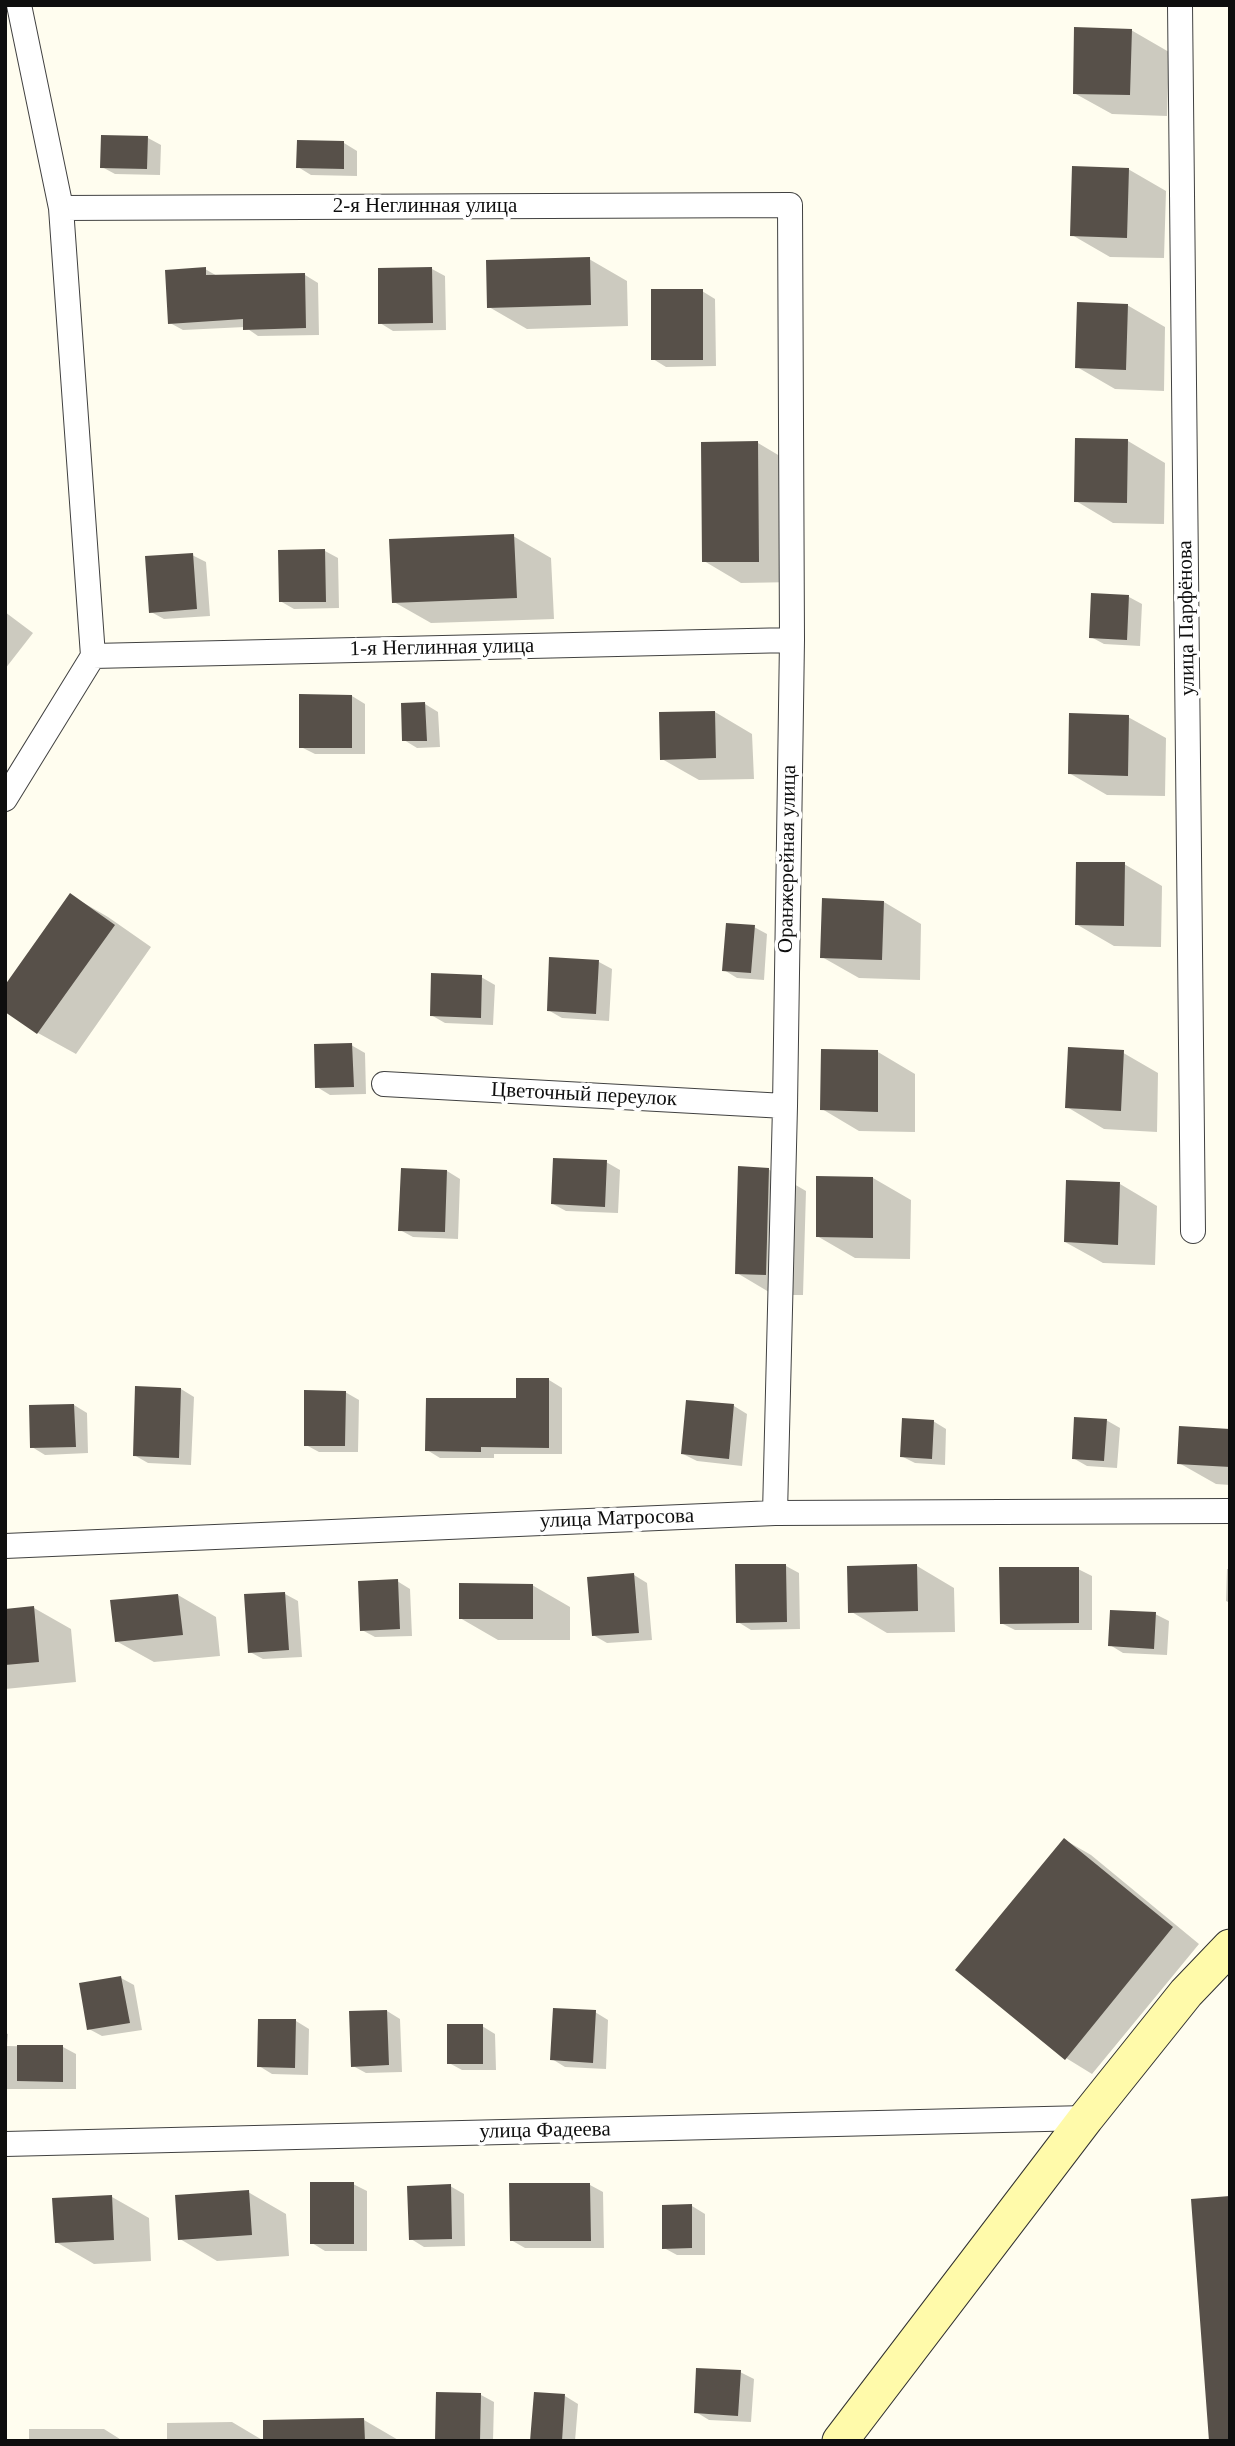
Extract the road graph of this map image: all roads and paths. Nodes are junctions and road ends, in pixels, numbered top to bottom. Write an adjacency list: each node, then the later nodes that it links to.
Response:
1 (19, 5): 4 (street)
2 (1180, 5): 10 (street, улица Парфёнова)
3 (790, 205): 4 (street, 2-я Неглинная улица); 5 (street, Оранжерейная улица)
4 (61, 208): 6 (street)
5 (792, 640): 6 (street, 1-я Неглинная улица); 9 (street, Оранжерейная улица)
6 (93, 656): 7 (street)
7 (5, 799)
8 (384, 1084): 9 (street, Цветочный переулок)
9 (785, 1106): 12 (street, Оранжерейная улица)
10 (1193, 1231)
11 (1230, 1511): 12 (street, улица Матросова)
12 (775, 1513): 13 (street, улица Матросова)
13 (5, 1545)
14 (1230, 1947): 15 (main road)
15 (1086, 2118): 16 (street, улица Фадеева); 17 (main road)
16 (5, 2144)
17 (840, 2441)

